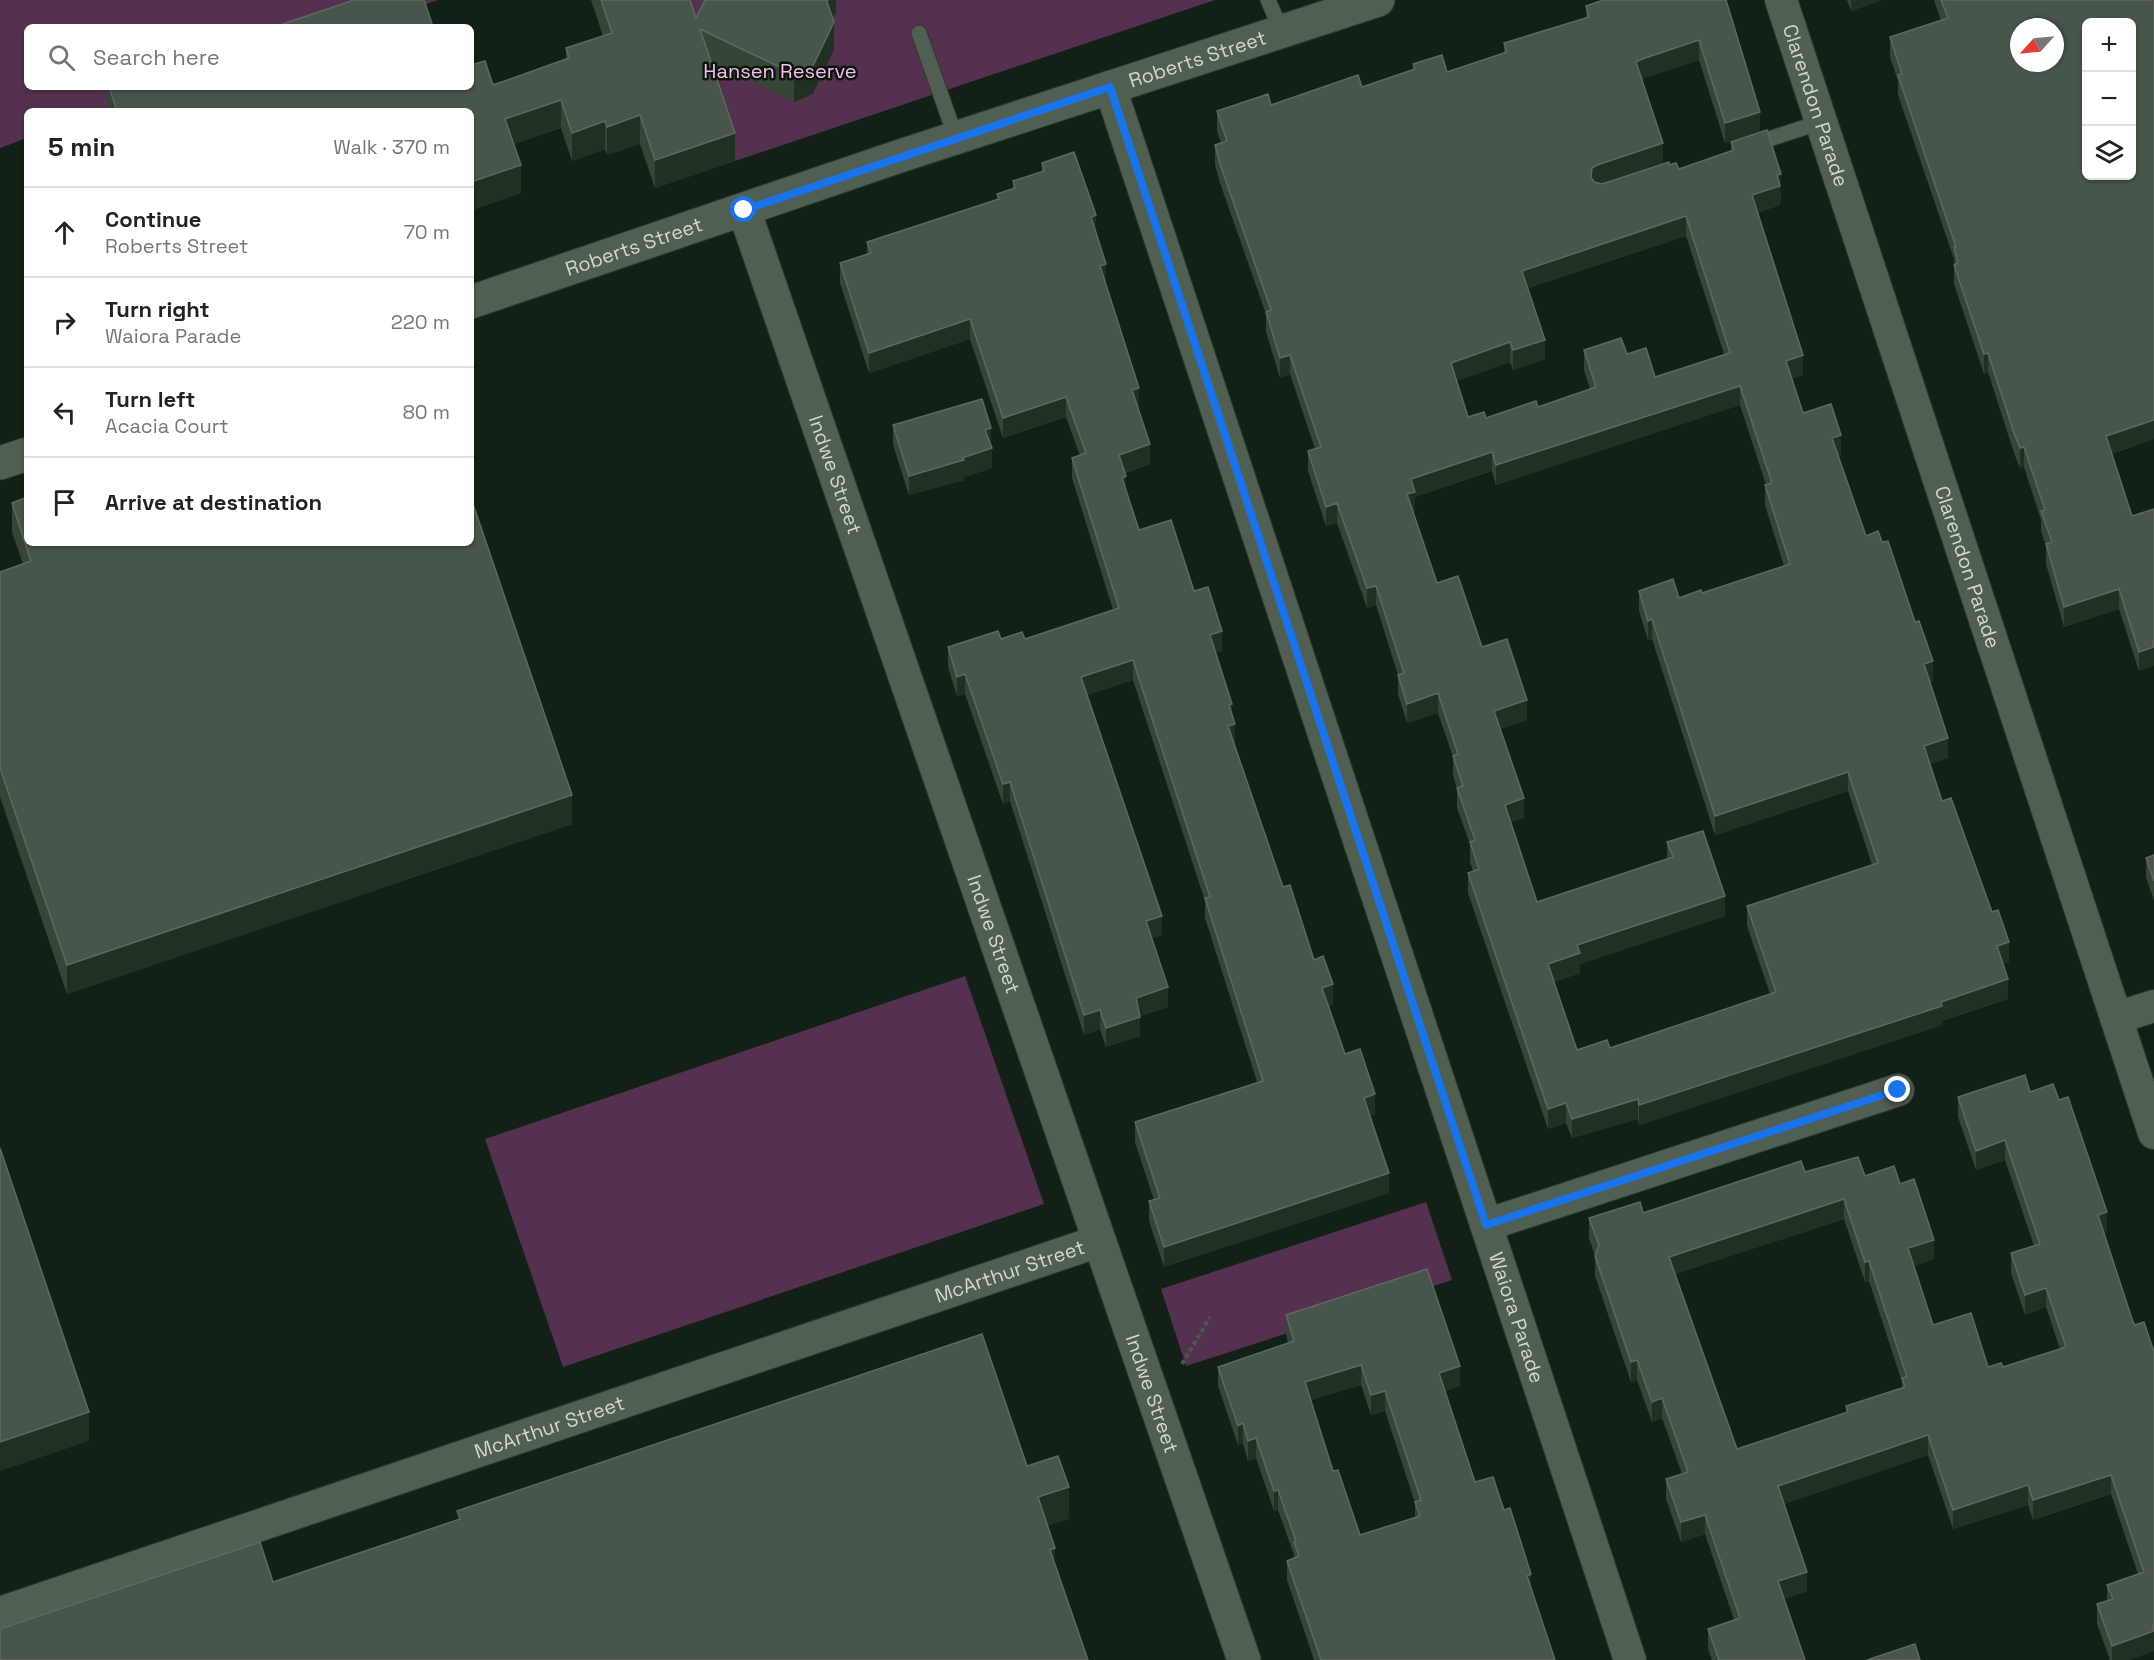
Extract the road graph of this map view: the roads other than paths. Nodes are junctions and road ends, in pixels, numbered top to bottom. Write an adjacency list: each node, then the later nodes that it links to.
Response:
1 (1268, 0): 4 (lane)
2 (1378, 0): 4 (street, Roberts Street)
3 (1781, 0): 7 (street, Clarendon Parade)
4 (1282, 32): 6 (street, Roberts Street)
5 (919, 33): 8 (lane)
6 (1110, 87): 8 (street, Roberts Street); 18 (street, Waiora Parade)
7 (1821, 122): 9 (lane); 15 (street, Clarendon Parade)
8 (957, 138): 10 (street, Roberts Street)
9 (1735, 150)
10 (744, 210): 11 (street, Roberts Street); 19 (street, Indwe Street)
11 (474, 301)
12 (24, 455): 13 (street)
13 (0, 463)
14 (2154, 1006): 15 (street)
15 (2116, 1018): 17 (street, Clarendon Parade)
16 (1898, 1090): 18 (street)
17 (2154, 1133)
18 (1486, 1225): 22 (street, Waiora Parade)
19 (1099, 1241): 20 (street, McArthur Street); 21 (street, Indwe Street)
20 (0, 1613)
21 (1244, 1660)
22 (1630, 1660)

